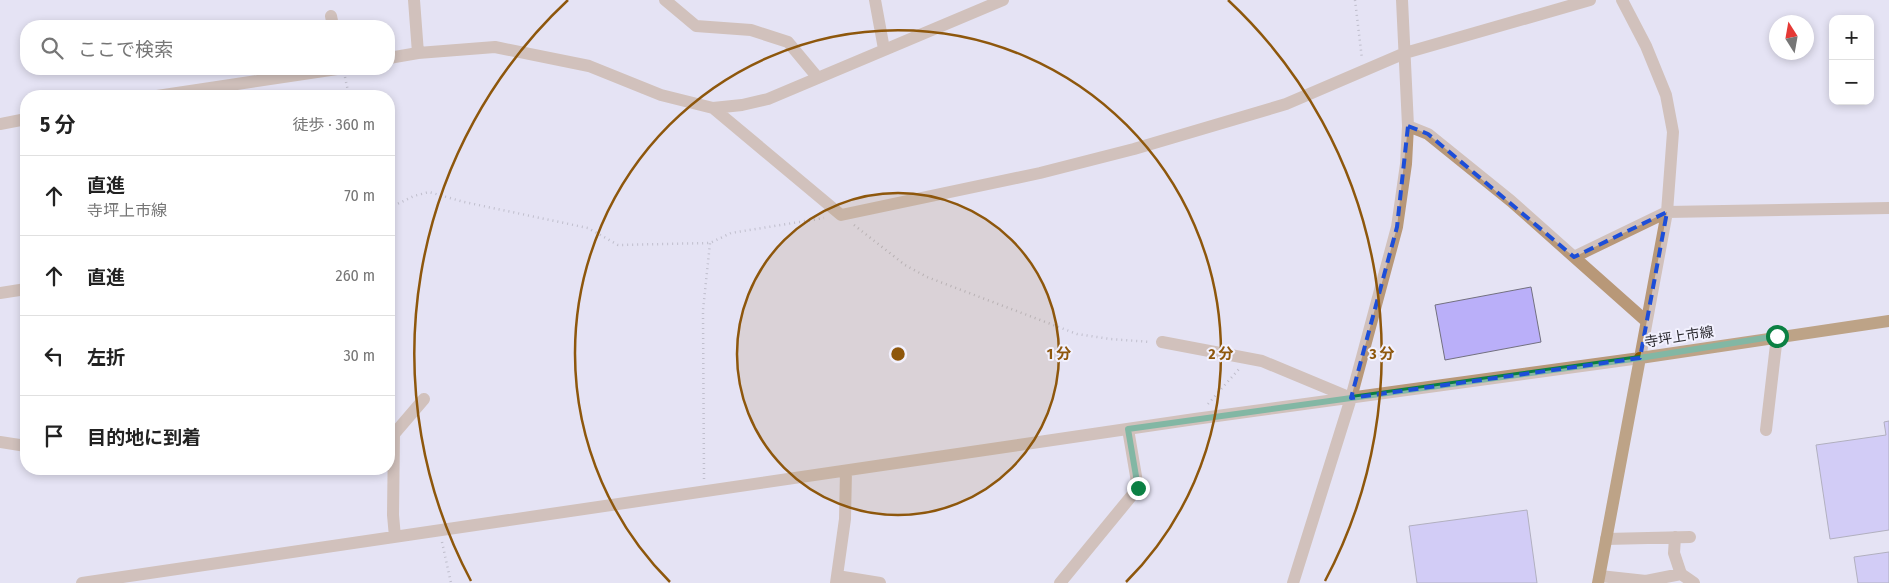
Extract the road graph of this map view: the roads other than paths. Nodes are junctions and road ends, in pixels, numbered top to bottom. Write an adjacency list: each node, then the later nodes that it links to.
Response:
1 (414, 0): 9 (street)
2 (665, 0): 13 (street)
3 (874, 0): 8 (street)
4 (1003, 0): 8 (street)
5 (1402, 0): 10 (street)
6 (1590, 0): 10 (street)
7 (1622, 0): 20 (street)
8 (884, 49): 13 (street)
9 (418, 53): 11 (street); 15 (street)
10 (1405, 53): 15 (street); 18 (street)
11 (395, 57)
12 (296, 75): 14 (street)
13 (818, 78): 15 (street)
14 (197, 90)
15 (714, 108)
16 (20, 120): 17 (street)
17 (0, 124)
18 (1408, 126): 21 (street); 29 (street)
19 (1889, 208): 20 (street)
20 (1668, 212): 21 (street); 24 (street)
21 (1574, 257): 24 (street)
22 (20, 290): 23 (street)
23 (0, 293)
24 (1646, 321): 28 (street)
25 (1889, 321): 26 (main road, 寺坪上市線)
26 (1777, 336): 28 (main road, 寺坪上市線); 32 (street)
27 (1162, 342): 29 (street)
28 (1640, 358): 29 (street); 41 (main road, 寺坪上市線)
29 (1351, 398): 31 (street); 48 (street)
30 (424, 399): 33 (street)
31 (1128, 429): 36 (street); 47 (street)
32 (1766, 430)
33 (395, 433)
34 (0, 442): 35 (street)
35 (20, 445)
36 (846, 471): 38 (street); 43 (street)
37 (393, 475): 38 (street)
38 (395, 537): 45 (street)
39 (1675, 537): 40 (street); 41 (street); 42 (street)
40 (1690, 537)
41 (1606, 539): 44 (main road, 寺坪上市線)
42 (1681, 574): 44 (street); 49 (street)
43 (836, 579): 46 (street)
44 (1599, 580)
45 (82, 583)
46 (880, 583)
47 (1060, 583)
48 (1293, 583)
49 (1694, 583)

